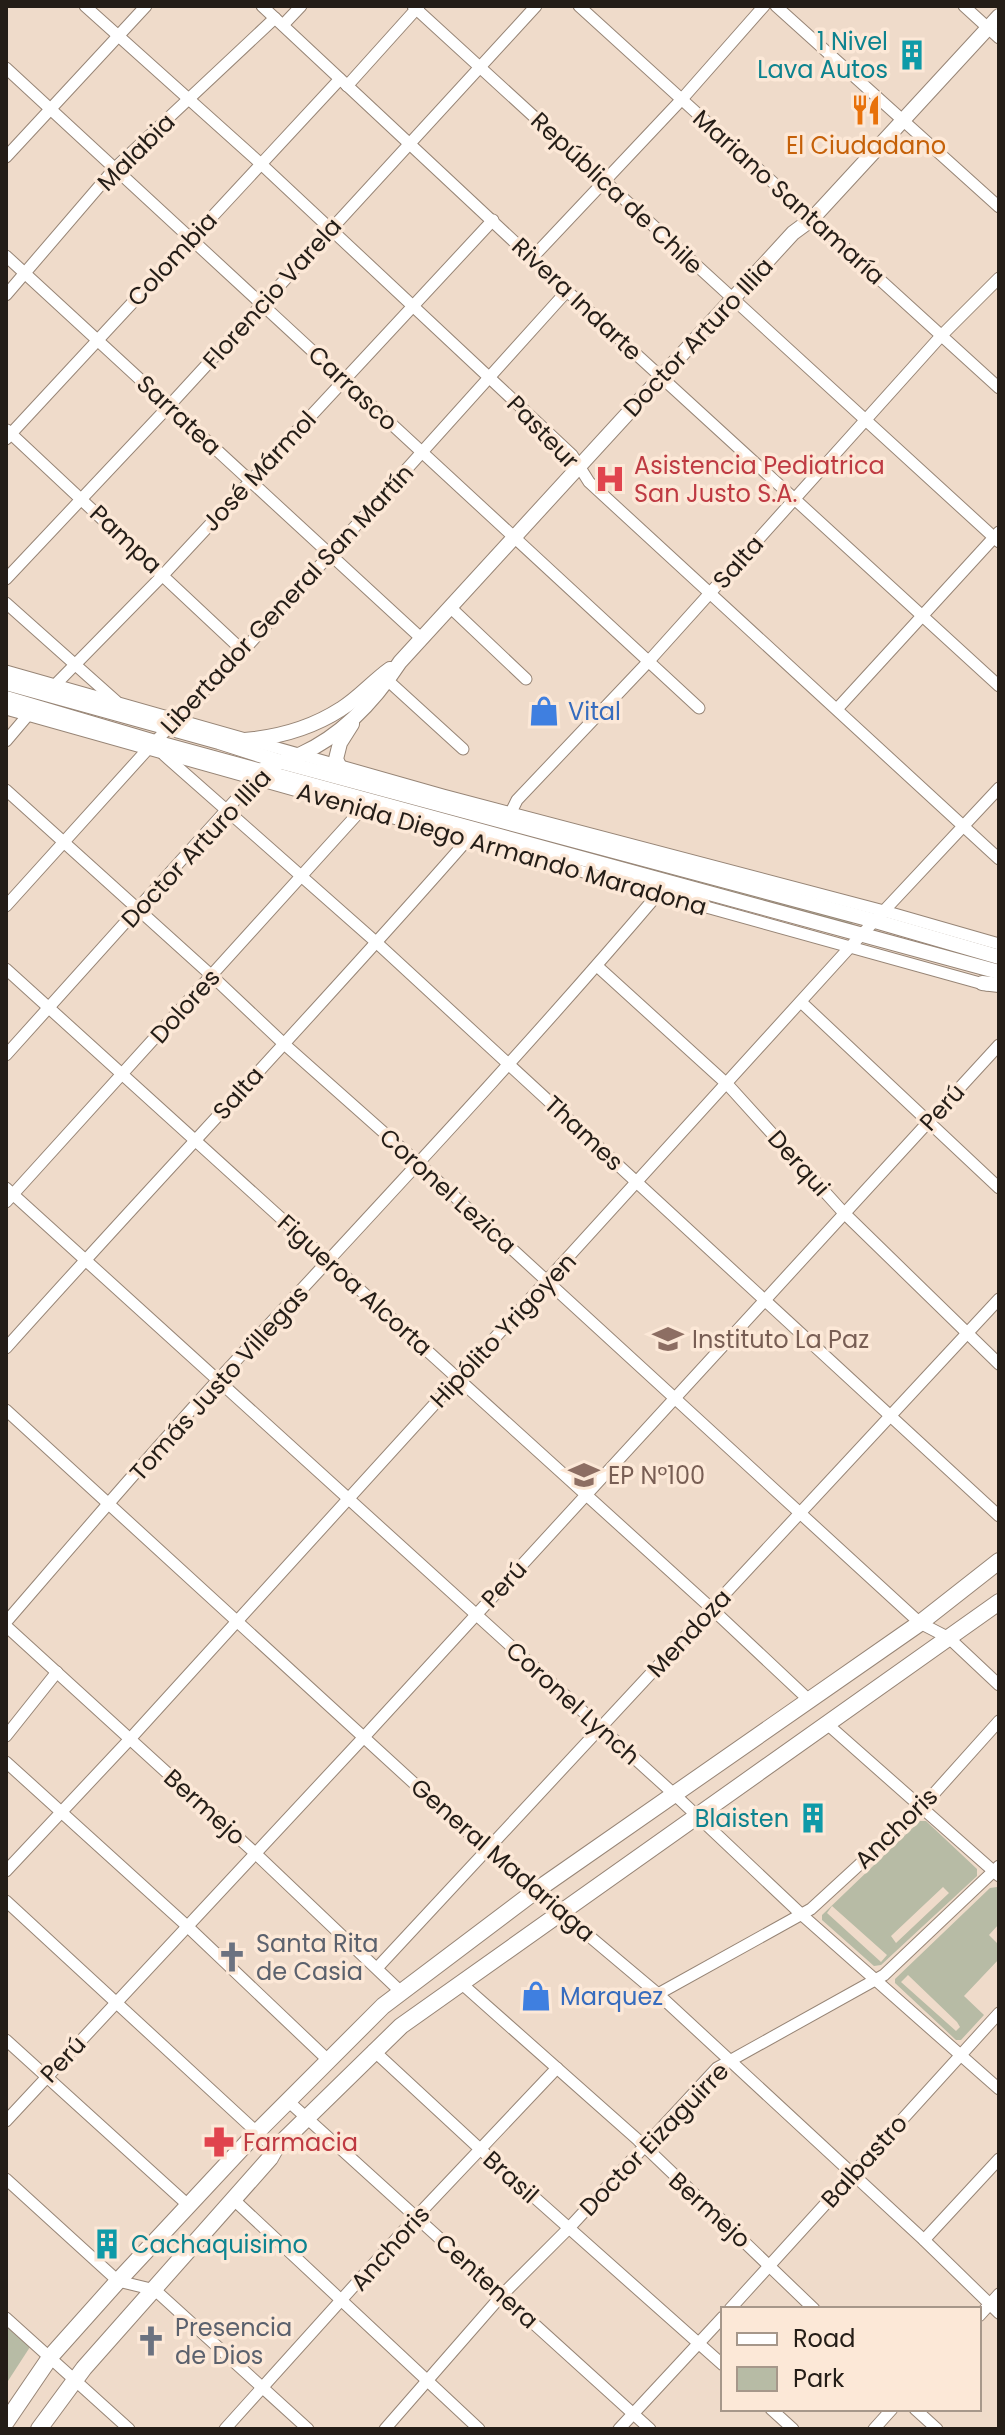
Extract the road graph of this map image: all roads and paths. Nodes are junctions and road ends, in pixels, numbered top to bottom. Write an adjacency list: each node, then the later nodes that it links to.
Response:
1 (85, 6): 14 (street, Pasteur)
2 (146, 6): 14 (street)
3 (262, 6): 12 (street, Rivera Indarte)
4 (301, 6): 12 (street, Malabia)
5 (536, 6): 16 (street, Florencio Varela)
6 (579, 6): 19 (street, Mariano Santamaría)
7 (764, 6): 19 (street)
8 (776, 6): 21 (street)
9 (964, 6): 13 (street)
10 (416, 7): 16 (street, República de Chile); 17 (street, Colombia)
11 (999, 16): 13 (main road, Doctor Arturo Illia)
12 (279, 22): 17 (street, Rivera Indarte); 18 (street, Malabia)
13 (994, 33): 21 (main road, Doctor Arturo Illia)
14 (118, 36): 18 (street, Pasteur); 20 (street)
15 (6, 68): 20 (street, Carrasco)
16 (481, 68): 22 (street, Florencio Varela); 26 (street, República de Chile)
17 (343, 82): 22 (street, Rivera Indarte); 24 (street, Colombia)
18 (189, 99): 24 (street, Pasteur); 25 (street, Malabia)
19 (682, 99): 26 (street); 28 (street, Mariano Santamaría)
20 (51, 108): 23 (street); 25 (street, Carrasco)
21 (904, 121): 27 (street); 28 (main road, Doctor Arturo Illia)
22 (410, 144): 29 (street, Rivera Indarte); 30 (street, Florencio Varela)
23 (6, 157)
24 (260, 163): 30 (street, Pasteur); 31 (street, Colombia)
25 (115, 168): 31 (street, Carrasco); 34 (street, Malabia)
26 (604, 180): 33 (street); 38 (street, República de Chile)
27 (999, 207)
28 (812, 219): 38 (main road, Doctor Arturo Illia); 41 (street, Mariano Santamaría)
29 (493, 220): 33 (street, Rivera Indarte); 40 (street, José Mármol)
30 (330, 229): 39 (street, Florencio Varela); 40 (street, Pasteur)
31 (191, 238): 39 (street, Carrasco); 42 (street, Colombia)
32 (6, 256): 34 (street, Sarratea)
33 (532, 258): 36 (street, Rivera Indarte)
34 (25, 274): 37 (street, Malabia); 42 (street, Sarratea)
35 (999, 278): 41 (street, Salta)
36 (567, 291): 43 (street, Rivera Indarte); 44 (street, Libertador General San Martín)
37 (6, 295)
38 (733, 301): 43 (main road, Doctor Arturo Illia); 48 (street, República de Chile)
39 (262, 303): 45 (street, Carrasco); 47 (street, Florencio Varela)
40 (411, 307): 44 (street, Pasteur); 45 (street, José Mármol)
41 (941, 336): 46 (street, Mariano Santamaría); 48 (street, Salta)
42 (96, 340): 47 (street, Sarratea); 49 (street, Colombia)
43 (661, 377): 51 (main road, Doctor Arturo Illia); 54 (street, Rivera Indarte)
44 (491, 379): 50 (street, Libertador General San Martín); 51 (street, Pasteur)
45 (345, 380): 50 (street, Carrasco); 52 (street, José Mármol)
46 (999, 388)
47 (169, 406): 52 (street, Sarratea); 53 (street, Florencio Varela)
48 (865, 420): 54 (street, Salta); 55 (street, República de Chile)
49 (8, 434): 53 (street, Pampa)
50 (422, 454): 56 (street, Carrasco); 57 (street, Libertador General San Martín)
51 (579, 466): 56 (main road, Doctor Arturo Illia); 60 (street, Pasteur)
52 (249, 480): 57 (street, Sarratea); 58 (street, José Mármol)
53 (82, 499): 58 (street, Pampa); 59 (street, Florencio Varela)
54 (793, 499): 60 (street, Salta); 63 (street, Rivera Indarte)
55 (997, 537): 63 (street)
56 (514, 538): 62 (main road, Doctor Arturo Illia); 66 (street, Carrasco)
57 (328, 555): 64 (street, Sarratea); 65 (street, Libertador General San Martín)
58 (164, 574): 65 (street, Pampa); 67 (street, José Mármol)
59 (6, 579)
60 (710, 592): 66 (street, Salta); 77 (street, Pasteur)
61 (6, 603): 67 (street)
62 (451, 608): 64 (main road, Doctor Arturo Illia); 70 (street)
63 (921, 616): 73 (street, Rivera Indarte); 77 (street)
64 (422, 639): 69 (main road, Doctor Arturo Illia)
65 (243, 651): 81 (street, Libertador General San Martín)
66 (648, 662): 76 (street, Carrasco); 97 (street, Salta)
67 (74, 666): 72 (street, José Mármol); 75 (street)
68 (6, 671): 72 (street, Avenida Diego Armando Maradona)
69 (384, 678): 80 (main road, Doctor Arturo Illia); 82 (main road, Doctor Arturo Illia); 86 (street)
70 (526, 679)
71 (6, 683): 81 (main road, Avenida Diego Armando Maradona)
72 (55, 685): 75 (street, Avenida Diego Armando Maradona)
73 (999, 686)
74 (6, 704): 78 (main road); 79 (main road, Avenida Diego Armando Maradona)
75 (119, 704): 81 (street, Avenida Diego Armando Maradona)
76 (699, 708)
77 (837, 709): 98 (street, Pasteur)
78 (28, 715): 79 (main road); 83 (street); 85 (street, Avenida Diego Armando Maradona)
79 (72, 718): 85 (main road, Avenida Diego Armando Maradona)
80 (353, 721): 87 (main road, Doctor Arturo Illia); 90 (main road)
81 (174, 724): 82 (street, Avenida Diego Armando Maradona); 84 (main road, Avenida Diego Armando Maradona); 85 (street, Libertador General San Martín)
82 (250, 740): 84 (main road, Doctor Arturo Illia); 87 (street, Avenida Diego Armando Maradona)
83 (6, 741)
84 (219, 742): 89 (main road, Avenida Diego Armando Maradona)
85 (151, 746): 88 (street, Avenida Diego Armando Maradona); 91 (main road, Avenida Diego Armando Maradona); 100 (street, Libertador General San Martín)
86 (463, 749)
87 (302, 753): 89 (main road, Doctor Arturo Illia); 90 (street, Avenida Diego Armando Maradona)
88 (164, 755): 91 (street, Avenida Diego Armando Maradona); 95 (street, Thames)
89 (278, 761): 91 (main road, Doctor Arturo Illia); 92 (main road, Avenida Diego Armando Maradona)
90 (338, 765): 92 (main road); 97 (street, Avenida Diego Armando Maradona)
91 (257, 776): 95 (street, Doctor Arturo Illia); 96 (street, Avenida Diego Armando Maradona); 99 (main road, Avenida Diego Armando Maradona)
92 (357, 781): 101 (main road, Avenida Diego Armando Maradona)
93 (999, 788): 98 (street, Hipólito Yrigoyen)
94 (6, 790): 100 (street, Coronel Lezica)
95 (226, 808): 106 (street, Thames); 110 (street, Doctor Arturo Illia)
96 (362, 809): 99 (street, Avenida Diego Armando Maradona); 106 (street, Dolores)
97 (511, 812): 104 (street, Avenida Diego Armando Maradona)
98 (962, 826): 103 (street, Pasteur); 111 (street, Hipólito Yrigoyen)
99 (475, 835): 102 (main road); 105 (main road, Avenida Diego Armando Maradona); 113 (street, Salta)
100 (64, 842): 108 (street, Libertador General San Martín); 110 (street, Coronel Lezica)
101 (599, 847): 104 (main road); 111 (main road, Avenida Diego Armando Maradona)
102 (538, 859): 105 (main road); 107 (street, Avenida Diego Armando Maradona)
103 (999, 859)
104 (711, 866): 111 (street, Avenida Diego Armando Maradona)
105 (625, 871): 109 (main road); 112 (main road, Avenida Diego Armando Maradona)
106 (302, 876): 113 (street, Thames); 120 (street, Dolores)
107 (658, 894): 109 (street, Avenida Diego Armando Maradona); 117 (street, Tomás Justo Villegas)
108 (6, 906)
109 (704, 906): 115 (street, Avenida Diego Armando Maradona)
110 (139, 909): 120 (street, Coronel Lezica); 124 (street, Doctor Arturo Illia)
111 (879, 916): 112 (street, Hipólito Yrigoyen); 114 (street, Avenida Diego Armando Maradona); 116 (main road, Avenida Diego Armando Maradona)
112 (863, 934): 115 (street, Hipólito Yrigoyen); 119 (main road, Avenida Diego Armando Maradona)
113 (377, 943): 125 (street, Salta); 128 (street, Thames)
114 (999, 944)
115 (851, 946): 121 (street, Avenida Diego Armando Maradona); 123 (street, Hipólito Yrigoyen)
116 (999, 957)
117 (597, 966): 128 (street, Tomás Justo Villegas); 130 (street, Derqui)
118 (6, 969): 124 (street, Figueroa Alcorta)
119 (999, 972)
120 (212, 976): 125 (street, Coronel Lezica); 129 (street, Dolores)
121 (982, 983): 122 (main road)
122 (999, 986)
123 (801, 1002): 130 (street, Hipólito Yrigoyen); 131 (street)
124 (49, 1008): 127 (street, Doctor Arturo Illia); 129 (street, Figueroa Alcorta)
125 (283, 1043): 132 (street, Salta); 133 (street, Coronel Lezica)
126 (999, 1045): 131 (street, Perú)
127 (6, 1055)
128 (508, 1063): 133 (street, Tomás Justo Villegas); 134 (street, Thames)
129 (123, 1075): 132 (street, Figueroa Alcorta); 136 (street, Dolores)
130 (728, 1085): 134 (street, Hipólito Yrigoyen); 137 (street, Derqui)
131 (929, 1122): 135 (street); 137 (street, Perú)
132 (195, 1141): 138 (street, Salta); 139 (street, Figueroa Alcorta)
133 (417, 1162): 139 (street, Tomás Justo Villegas); 140 (street, Coronel Lezica)
134 (638, 1183): 140 (street, Hipólito Yrigoyen); 141 (street, Thames)
135 (999, 1188)
136 (8, 1195): 138 (street, Coronel Lynch)
137 (843, 1212): 141 (street, Perú); 143 (street, Derqui)
138 (85, 1260): 144 (street, Salta); 147 (street, Coronel Lynch)
139 (329, 1262): 146 (street, Figueroa Alcorta); 147 (street, Tomás Justo Villegas)
140 (547, 1282): 146 (street, Hipólito Yrigoyen); 148 (street, Coronel Lezica)
141 (765, 1299): 148 (street, Perú); 150 (street, Thames)
142 (999, 1299): 143 (street, Mendoza)
143 (966, 1334): 145 (street, Derqui); 150 (street, Mendoza)
144 (6, 1348)
145 (999, 1364)
146 (458, 1378): 151 (street, Figueroa Alcorta); 152 (street, Hipólito Yrigoyen)
147 (218, 1380): 152 (street, Coronel Lynch); 153 (street, Tomás Justo Villegas)
148 (675, 1399): 151 (street, Perú); 154 (street, Coronel Lezica)
149 (6, 1410): 153 (street, General Madariaga)
150 (891, 1414): 154 (street, Mendoza); 155 (street, Thames)
151 (586, 1495): 158 (street, Figueroa Alcorta); 159 (street, Perú)
152 (348, 1499): 159 (street, Coronel Lynch); 160 (street, Hipólito Yrigoyen)
153 (108, 1504): 160 (street, General Madariaga); 162 (street, Tomás Justo Villegas)
154 (800, 1514): 158 (street, Mendoza); 161 (street, Coronel Lezica)
155 (999, 1516)
156 (999, 1561): 161 (highway)
157 (999, 1602): 163 (highway)
158 (711, 1608): 166 (street, Figueroa Alcorta); 169 (street, Mendoza)
159 (475, 1615): 169 (street, Coronel Lynch); 171 (street, Perú)
160 (236, 1619): 171 (street, General Madariaga); 172 (street, Hipólito Yrigoyen)
161 (920, 1623): 163 (street, Coronel Lezica); 166 (highway)
162 (6, 1624): 164 (street, Bermejo)
163 (949, 1638): 165 (street, Coronel Lezica); 168 (highway)
164 (57, 1672): 170 (street); 172 (street, Bermejo)
165 (999, 1685)
166 (809, 1700): 174 (highway)
167 (999, 1721): 175 (street, Anchoris)
168 (826, 1723): 175 (street); 177 (highway)
169 (601, 1728): 174 (street, Coronel Lynch); 178 (street, Mendoza)
170 (6, 1736)
171 (364, 1737): 178 (street, General Madariaga); 179 (street, Perú)
172 (130, 1739): 176 (street, Hipólito Yrigoyen); 179 (street, Bermejo)
173 (6, 1762): 176 (street)
174 (675, 1795): 177 (street, Coronel Lynch); 182 (highway)
175 (921, 1808): 181 (street); 185 (street, Anchoris)
176 (60, 1812): 180 (street, Hipólito Yrigoyen); 186 (street)
177 (698, 1817): 184 (highway); 185 (street, Coronel Lynch)
178 (488, 1851): 182 (street, General Madariaga); 187 (street, Mendoza)
179 (255, 1853): 186 (street, Perú); 187 (street, Bermejo)
180 (6, 1871)
181 (997, 1872): 188 (street, Doctor Eizaguirre)
182 (534, 1892): 184 (street, General Madariaga); 190 (highway)
183 (6, 1901): 192 (street)
184 (562, 1913): 189 (highway); 191 (street, General Madariaga)
185 (802, 1915): 188 (street, Coronel Lynch); 191 (street, Anchoris)
186 (187, 1926): 192 (street, Perú); 197 (street)
187 (378, 1967): 190 (street, Bermejo)
188 (877, 1980): 196 (street, Coronel Lynch); 198 (street, Doctor Eizaguirre)
189 (462, 1984): 195 (highway); 199 (street, Bermejo)
190 (400, 1991): 197 (highway)
191 (658, 1994): 198 (street, General Madariaga)
192 (116, 2003): 200 (street, Perú); 205 (street)
193 (999, 2013): 196 (street, Balbastro)
194 (6, 2040): 200 (street)
195 (373, 2050): 203 (highway); 208 (street, Brasil)
196 (961, 2055): 201 (street, Coronel Lynch); 210 (street, Balbastro)
197 (328, 2060): 202 (highway)
198 (727, 2060): 206 (street, Doctor Eizaguirre); 210 (street, General Madariaga)
199 (557, 2068): 206 (street, Bermejo); 208 (street, Anchoris)
200 (47, 2077): 204 (street, Perú); 213 (street)
201 (999, 2089)
202 (288, 2101): 203 (street, Centenera); 205 (highway)
203 (306, 2116): 207 (highway); 214 (street, Centenera)
204 (6, 2121)
205 (257, 2132): 207 (street); 213 (highway)
206 (643, 2148): 215 (street, Doctor Eizaguirre); 217 (street, Bermejo)
207 (275, 2149): 212 (highway)
208 (480, 2149): 214 (street, Anchoris); 215 (street, Brasil)
209 (999, 2159): 216 (street)
210 (852, 2175): 216 (street, General Madariaga); 217 (street, Balbastro)
211 (6, 2179): 218 (street)
212 (233, 2199): 219 (highway); 221 (street)
213 (188, 2205): 218 (highway)
214 (416, 2217): 220 (street, Centenera); 221 (street, Anchoris)
215 (569, 2228): 220 (street, Doctor Eizaguirre); 227 (street, Brasil)
216 (924, 2240): 222 (street, General Madariaga)
217 (769, 2265): 223 (street, Balbastro); 224 (street, Bermejo)
218 (118, 2281): 219 (street); 228 (highway)
219 (155, 2290): 230 (highway); 232 (street)
220 (502, 2295): 231 (street, Doctor Eizaguirre); 236 (street, Centenera)
221 (342, 2302): 231 (street); 232 (street, Anchoris)
222 (996, 2303)
223 (732, 2307)
224 (812, 2307)
225 (6, 2318): 228 (street)
226 (721, 2319): 227 (street)
227 (699, 2343): 229 (street, Brasil); 236 (street)
228 (51, 2356): 230 (street); 237 (highway)
229 (721, 2363)
230 (76, 2380): 238 (highway); 239 (street)
231 (427, 2382): 242 (street, Doctor Eizaguirre); 243 (street)
232 (263, 2387): 240 (street, Anchoris); 241 (street)
233 (773, 2411): 246 (street)
234 (890, 2411): 247 (street)
235 (917, 2411): 248 (street)
236 (633, 2414): 244 (street); 245 (street, Centenera)
237 (6, 2422)
238 (39, 2429)
239 (129, 2429)
240 (225, 2429)
241 (308, 2429)
242 (385, 2429)
243 (479, 2429)
244 (619, 2429)
245 (650, 2429)
246 (793, 2429)
247 (874, 2429)
248 (937, 2429)

